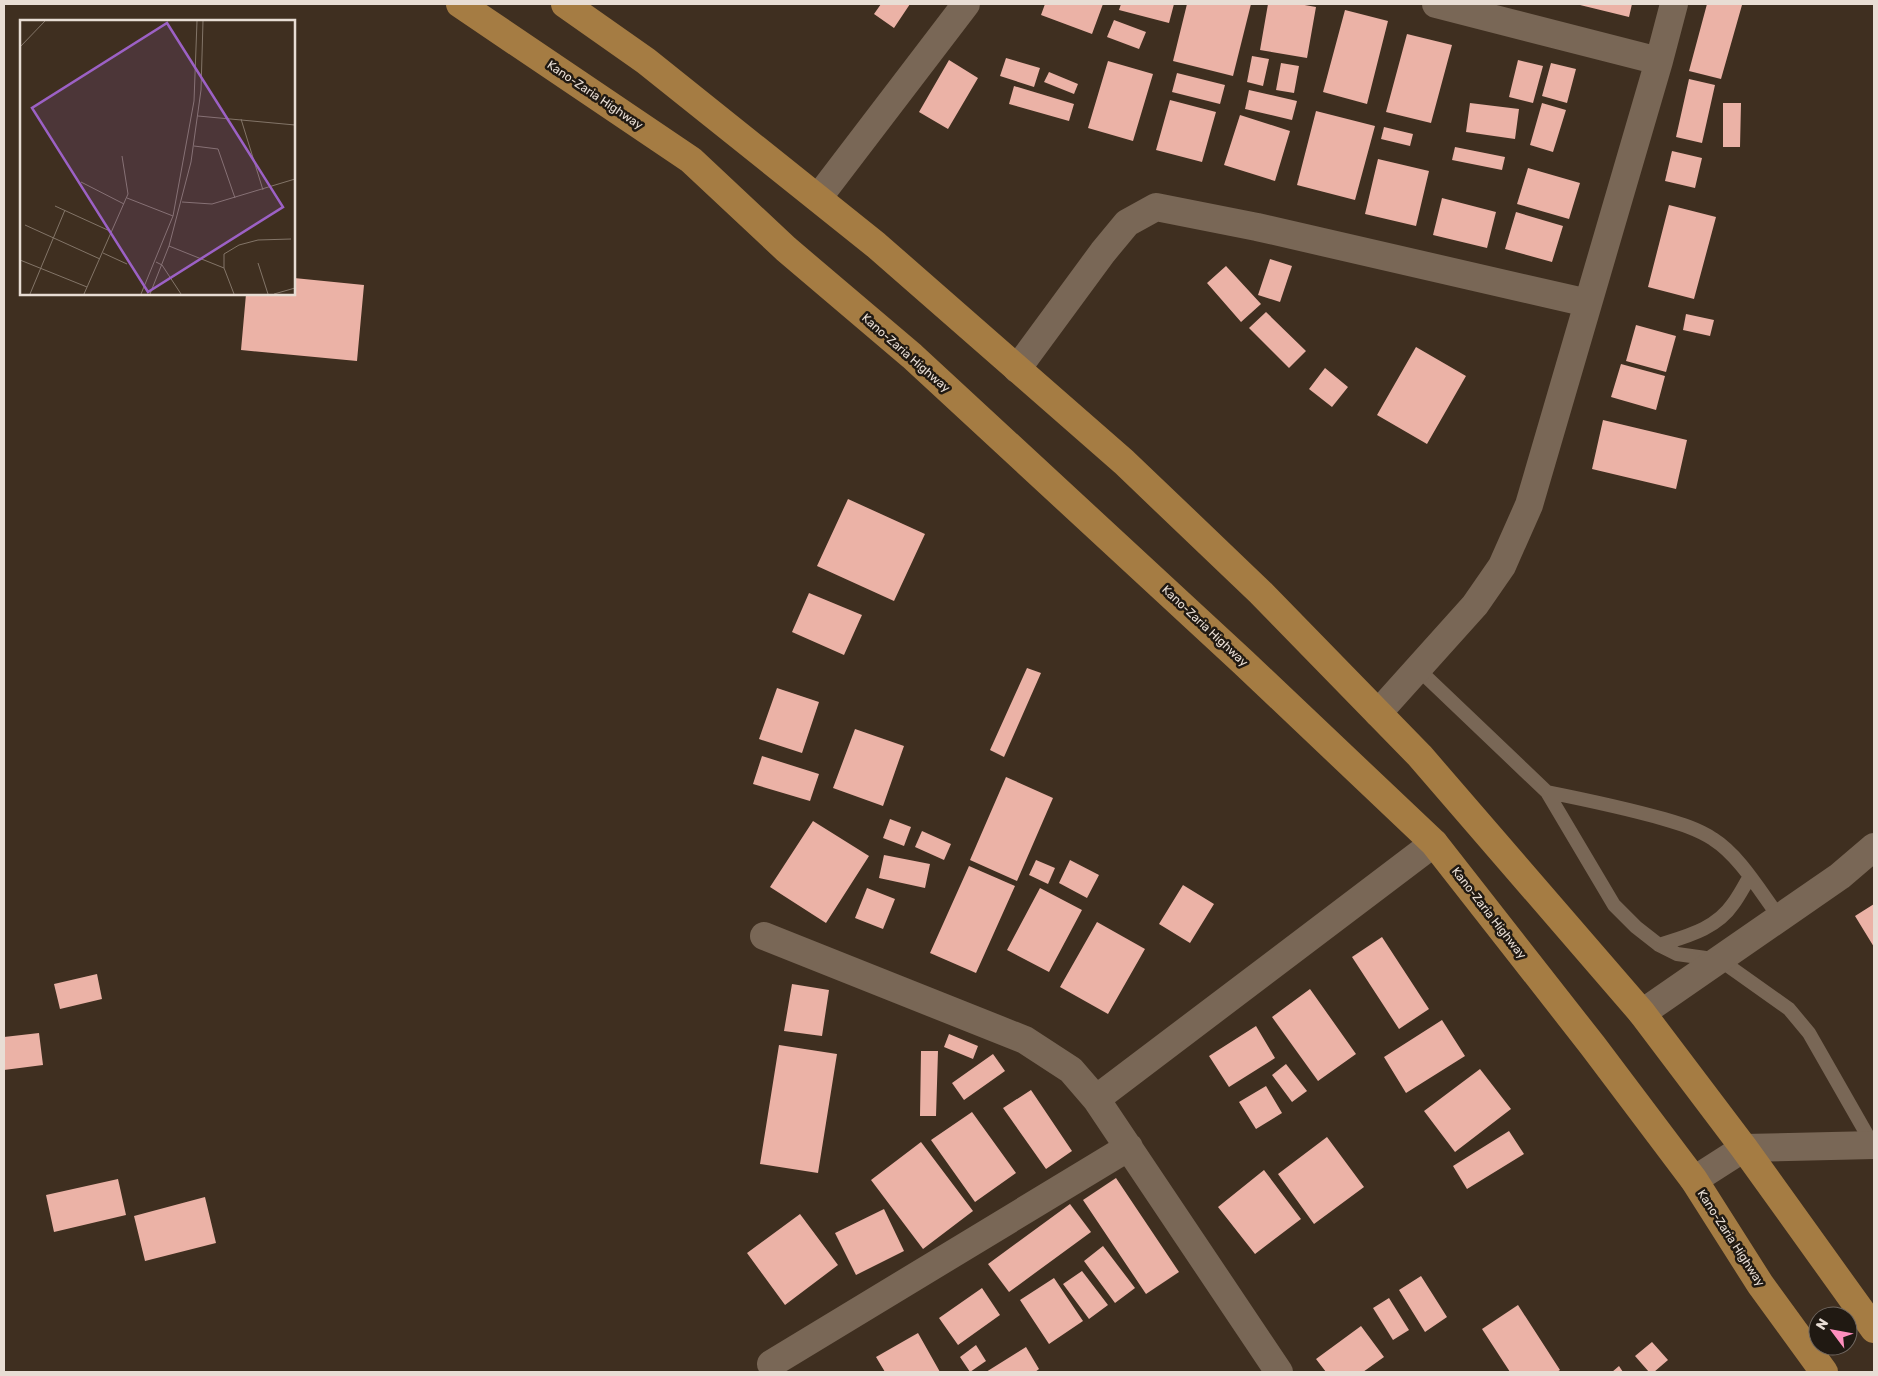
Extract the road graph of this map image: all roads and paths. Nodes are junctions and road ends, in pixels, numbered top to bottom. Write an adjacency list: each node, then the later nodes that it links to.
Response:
1 (460, 4): 13 (highway, Kano-Zaria Highway)
2 (565, 4): 7 (highway)
3 (966, 4): 7 (street)
4 (1436, 4): 6 (street)
5 (1674, 4): 6 (street)
6 (1659, 61): 8 (street)
7 (818, 198): 9 (highway)
8 (1588, 303): 9 (street); 10 (street)
9 (1018, 369): 11 (highway)
10 (1418, 669): 11 (street); 12 (lane)
11 (1378, 713): 20 (highway)
12 (1548, 792): 15 (lane); 18 (lane)
13 (1434, 843): 21 (street); 25 (highway, Kano-Zaria Highway)
14 (1874, 847): 16 (street)
15 (1750, 878): 16 (lane); 18 (lane)
16 (1780, 918): 19 (street)
17 (764, 936): 21 (street)
18 (1659, 944): 19 (lane)
19 (1720, 960): 20 (street); 22 (lane)
20 (1642, 1012): 24 (highway)
21 (1096, 1099): 23 (street)
22 (1874, 1145): 24 (street)
23 (1129, 1147): 27 (street); 28 (street)
24 (1744, 1148): 25 (street); 26 (highway)
25 (1694, 1180): 29 (highway, Kano-Zaria Highway)
26 (1874, 1329)
27 (771, 1364)
28 (1271, 1369)
29 (1824, 1372)

